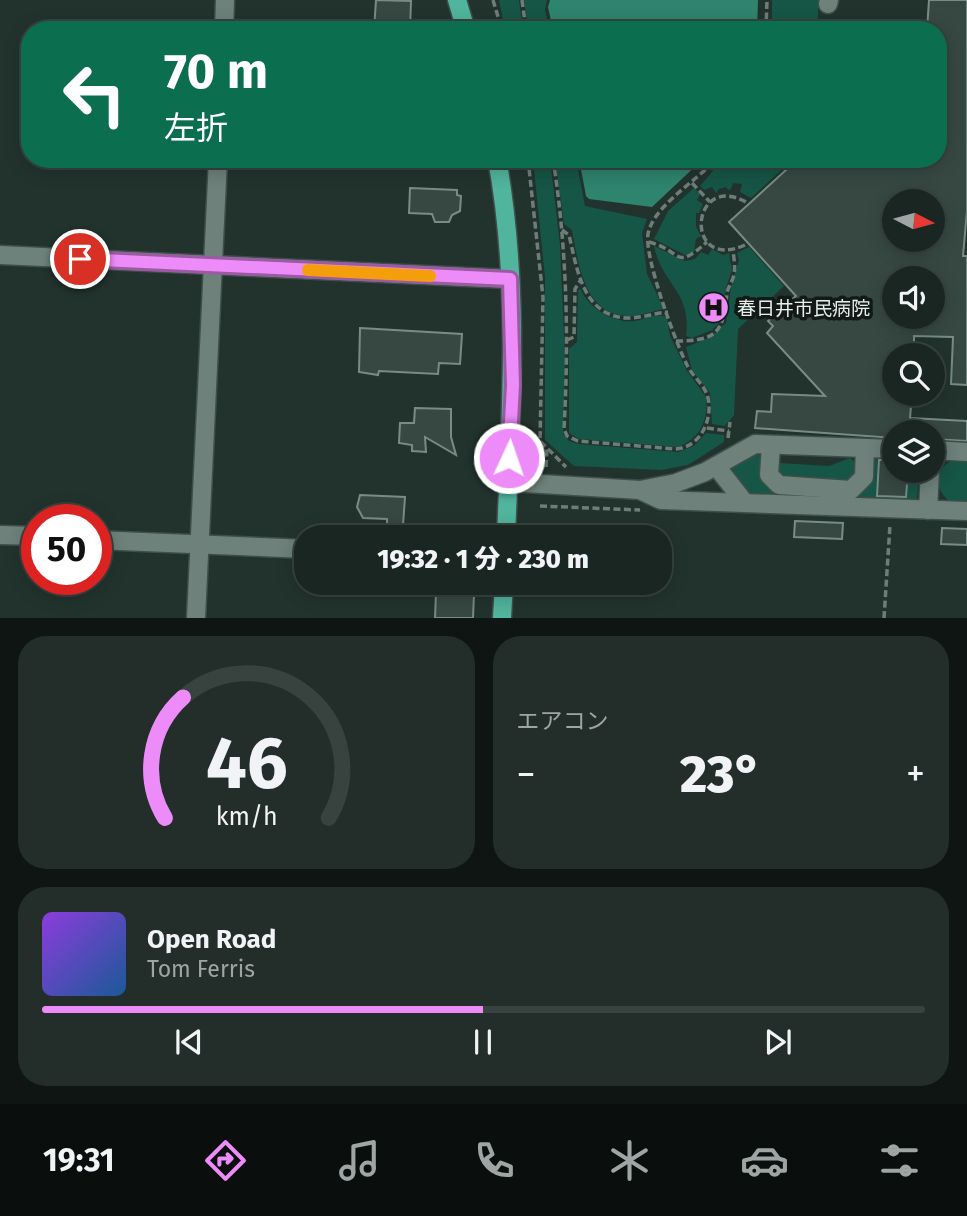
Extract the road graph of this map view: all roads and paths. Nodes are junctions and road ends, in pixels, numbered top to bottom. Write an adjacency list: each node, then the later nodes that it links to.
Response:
1 (225, 0): 6 (street)
2 (457, 0): 7 (main road)
3 (493, 0): 8 (path)
4 (522, 0): 9 (path)
5 (767, 0): 10 (path)
6 (224, 21)
7 (463, 21)
8 (499, 21)
9 (525, 21)
10 (766, 21)
11 (218, 168): 25 (street)
12 (499, 168): 26 (main road)
13 (529, 168): 36 (path)
14 (554, 168): 19 (path)
15 (707, 168): 16 (path)
16 (692, 183): 17 (path); 20 (path)
17 (710, 202): 18 (path); 21 (path)
18 (746, 202)
19 (562, 230): 27 (path); 29 (path)
20 (649, 242): 21 (path); 28 (path)
21 (707, 242): 23 (path)
22 (745, 245): 23 (path)
23 (733, 251): 30 (path)
24 (0, 255): 25 (street)
25 (213, 266): 26 (street); 53 (street)
26 (510, 279): 42 (main road)
27 (580, 281): 28 (path); 29 (path)
28 (668, 312): 30 (path)
29 (567, 340): 32 (path)
30 (675, 341): 32 (path)
31 (730, 422): 33 (path)
32 (706, 428): 33 (path)
33 (729, 431): 34 (path)
34 (728, 443)
35 (771, 445): 37 (street); 37 (street); 41 (street)
36 (547, 448): 36 (path)
37 (865, 448): 38 (street)
38 (882, 449)
39 (945, 451): 40 (street)
40 (967, 452)
41 (716, 466): 44 (street); 45 (street)
42 (508, 482): 44 (street); 49 (main road)
43 (929, 483): 46 (street)
44 (640, 490): 45 (street)
45 (746, 503): 46 (street)
46 (928, 510): 47 (street)
47 (967, 511)
48 (890, 522): 58 (path)
49 (506, 525)
50 (0, 535): 51 (street)
51 (21, 536)
52 (112, 541): 53 (street)
53 (200, 545): 54 (street); 56 (street)
54 (294, 549)
55 (503, 595): 57 (main road)
56 (196, 618)
57 (502, 618)
58 (884, 618)

